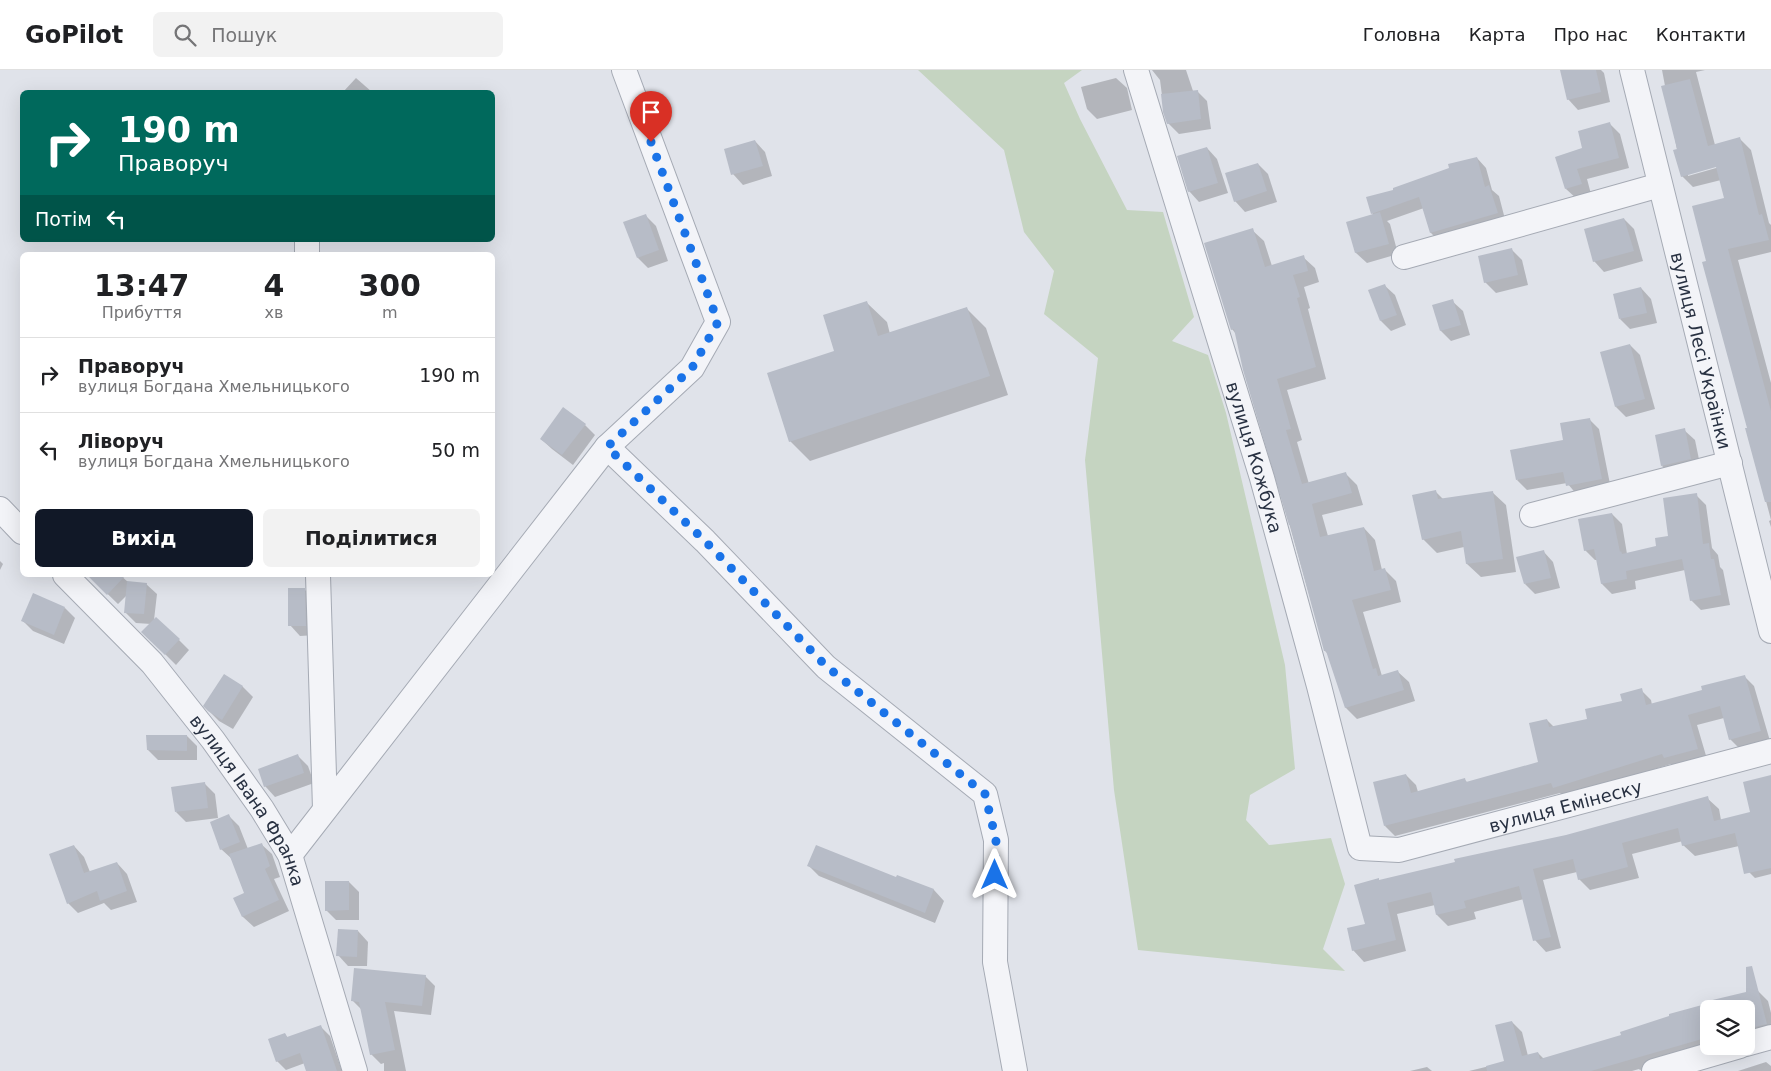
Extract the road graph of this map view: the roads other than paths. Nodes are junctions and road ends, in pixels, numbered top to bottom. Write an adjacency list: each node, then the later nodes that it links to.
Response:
1 (624, 70): 6 (street)
2 (1136, 70): 16 (street, вулиця Кожбука)
3 (1632, 70): 4 (street, вулиця Лесі Українки)
4 (1660, 185): 5 (street); 7 (street, вулиця Лесі Українки)
5 (1404, 257)
6 (607, 447): 15 (street); 22 (street)
7 (1730, 462): 9 (street); 13 (street, вулиця Лесі Українки)
8 (0, 509): 10 (street)
9 (1532, 515)
10 (20, 530)
11 (67, 577): 17 (street, вулиця Івана Франка)
12 (318, 577): 15 (street)
13 (1771, 631)
14 (1771, 751): 16 (street, вулиця Емінеску)
15 (325, 809): 17 (street)
16 (1360, 848)
17 (290, 855): 21 (street, вулиця Івана Франка)
18 (1771, 1037): 19 (street)
19 (1755, 1041)
20 (1709, 1055): 23 (street)
21 (356, 1071)
22 (1015, 1071)
23 (1654, 1071)

